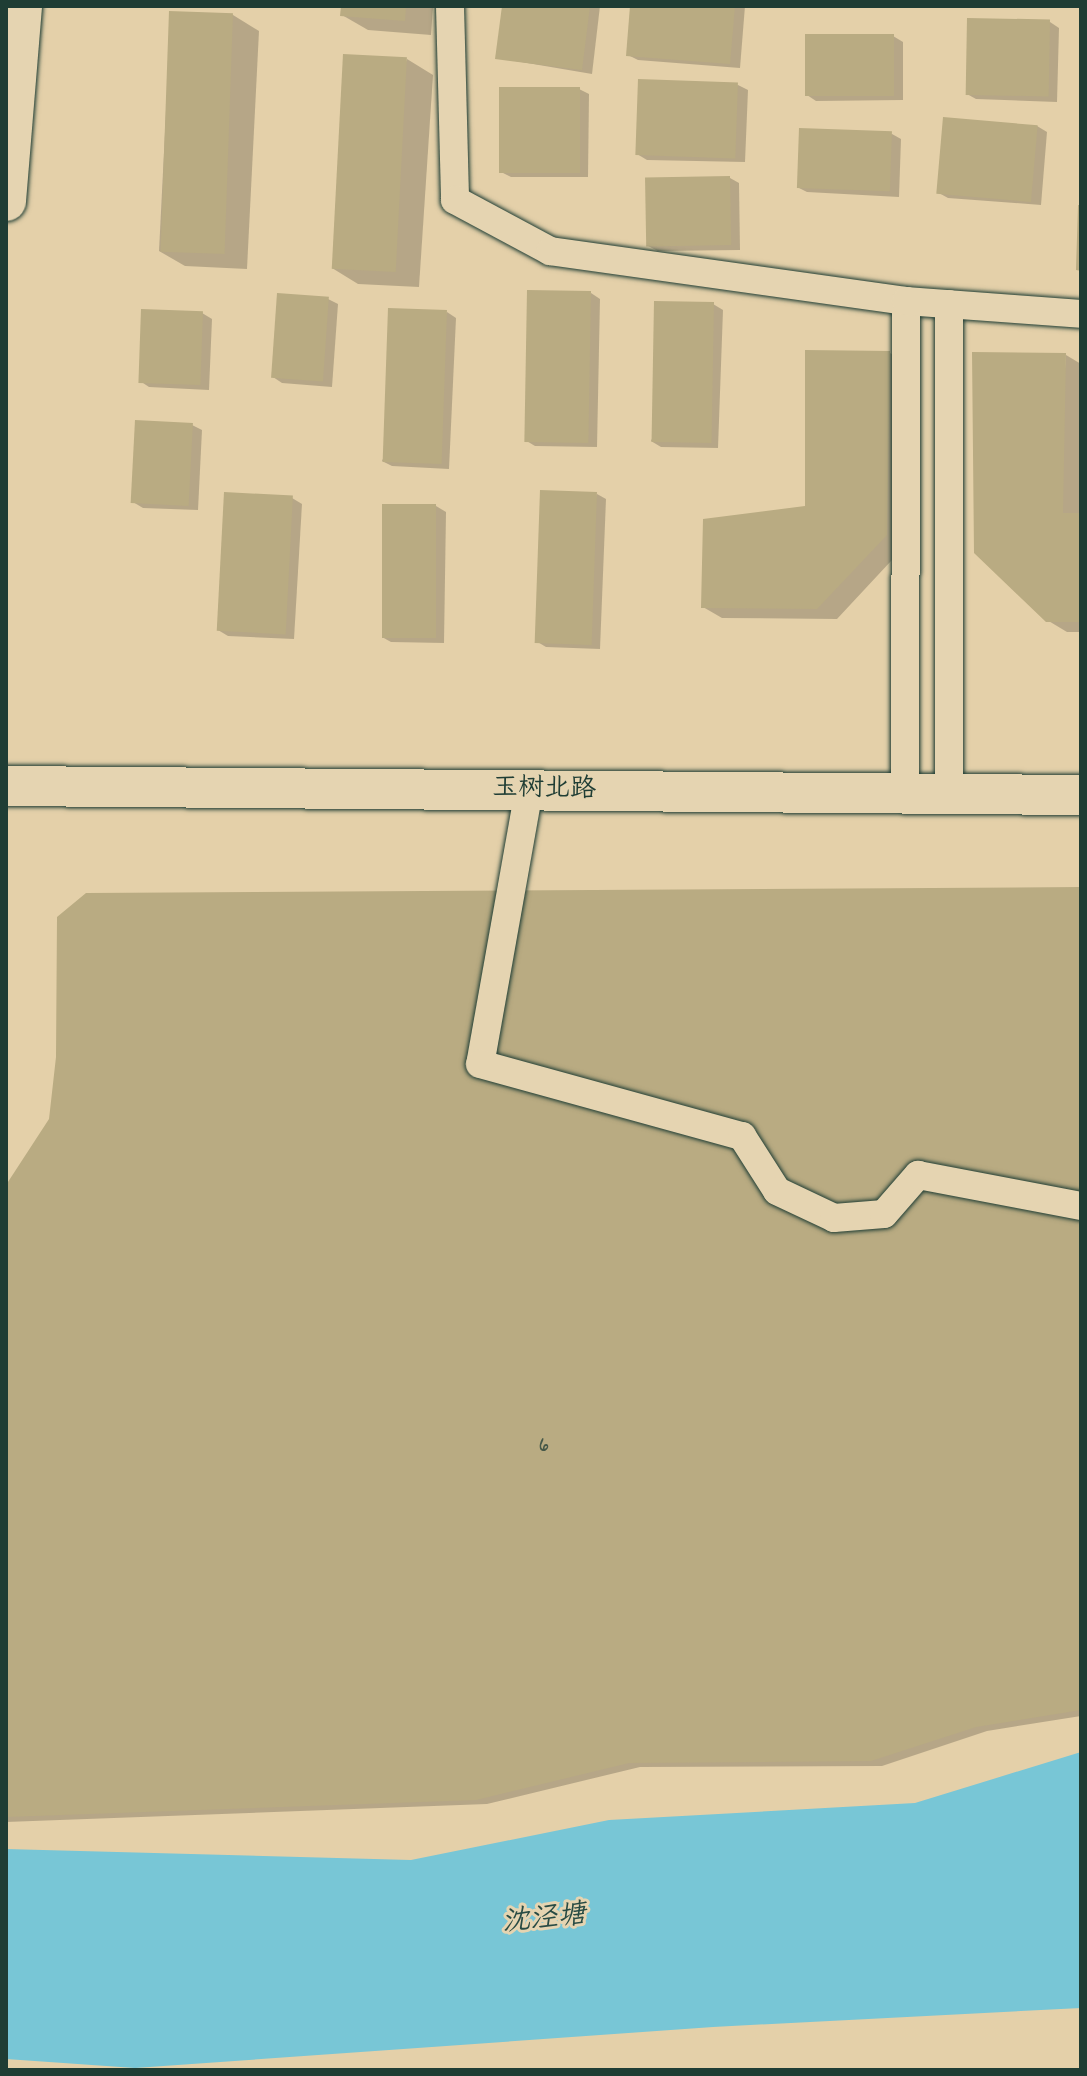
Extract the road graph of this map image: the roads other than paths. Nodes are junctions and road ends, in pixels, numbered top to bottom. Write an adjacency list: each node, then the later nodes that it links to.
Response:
1 (22, 6): 3 (main road)
2 (450, 6): 4 (street)
3 (6, 201)
4 (906, 301): 5 (street); 9 (street)
5 (949, 304): 6 (street); 10 (street)
6 (1081, 314)
7 (6, 786): 8 (main road, 玉树北路)
8 (529, 790): 9 (main road, 玉树北路); 12 (street)
9 (905, 794): 10 (main road, 玉树北路)
10 (949, 794): 11 (main road, 玉树北路)
11 (1081, 795)
12 (1081, 1206)

